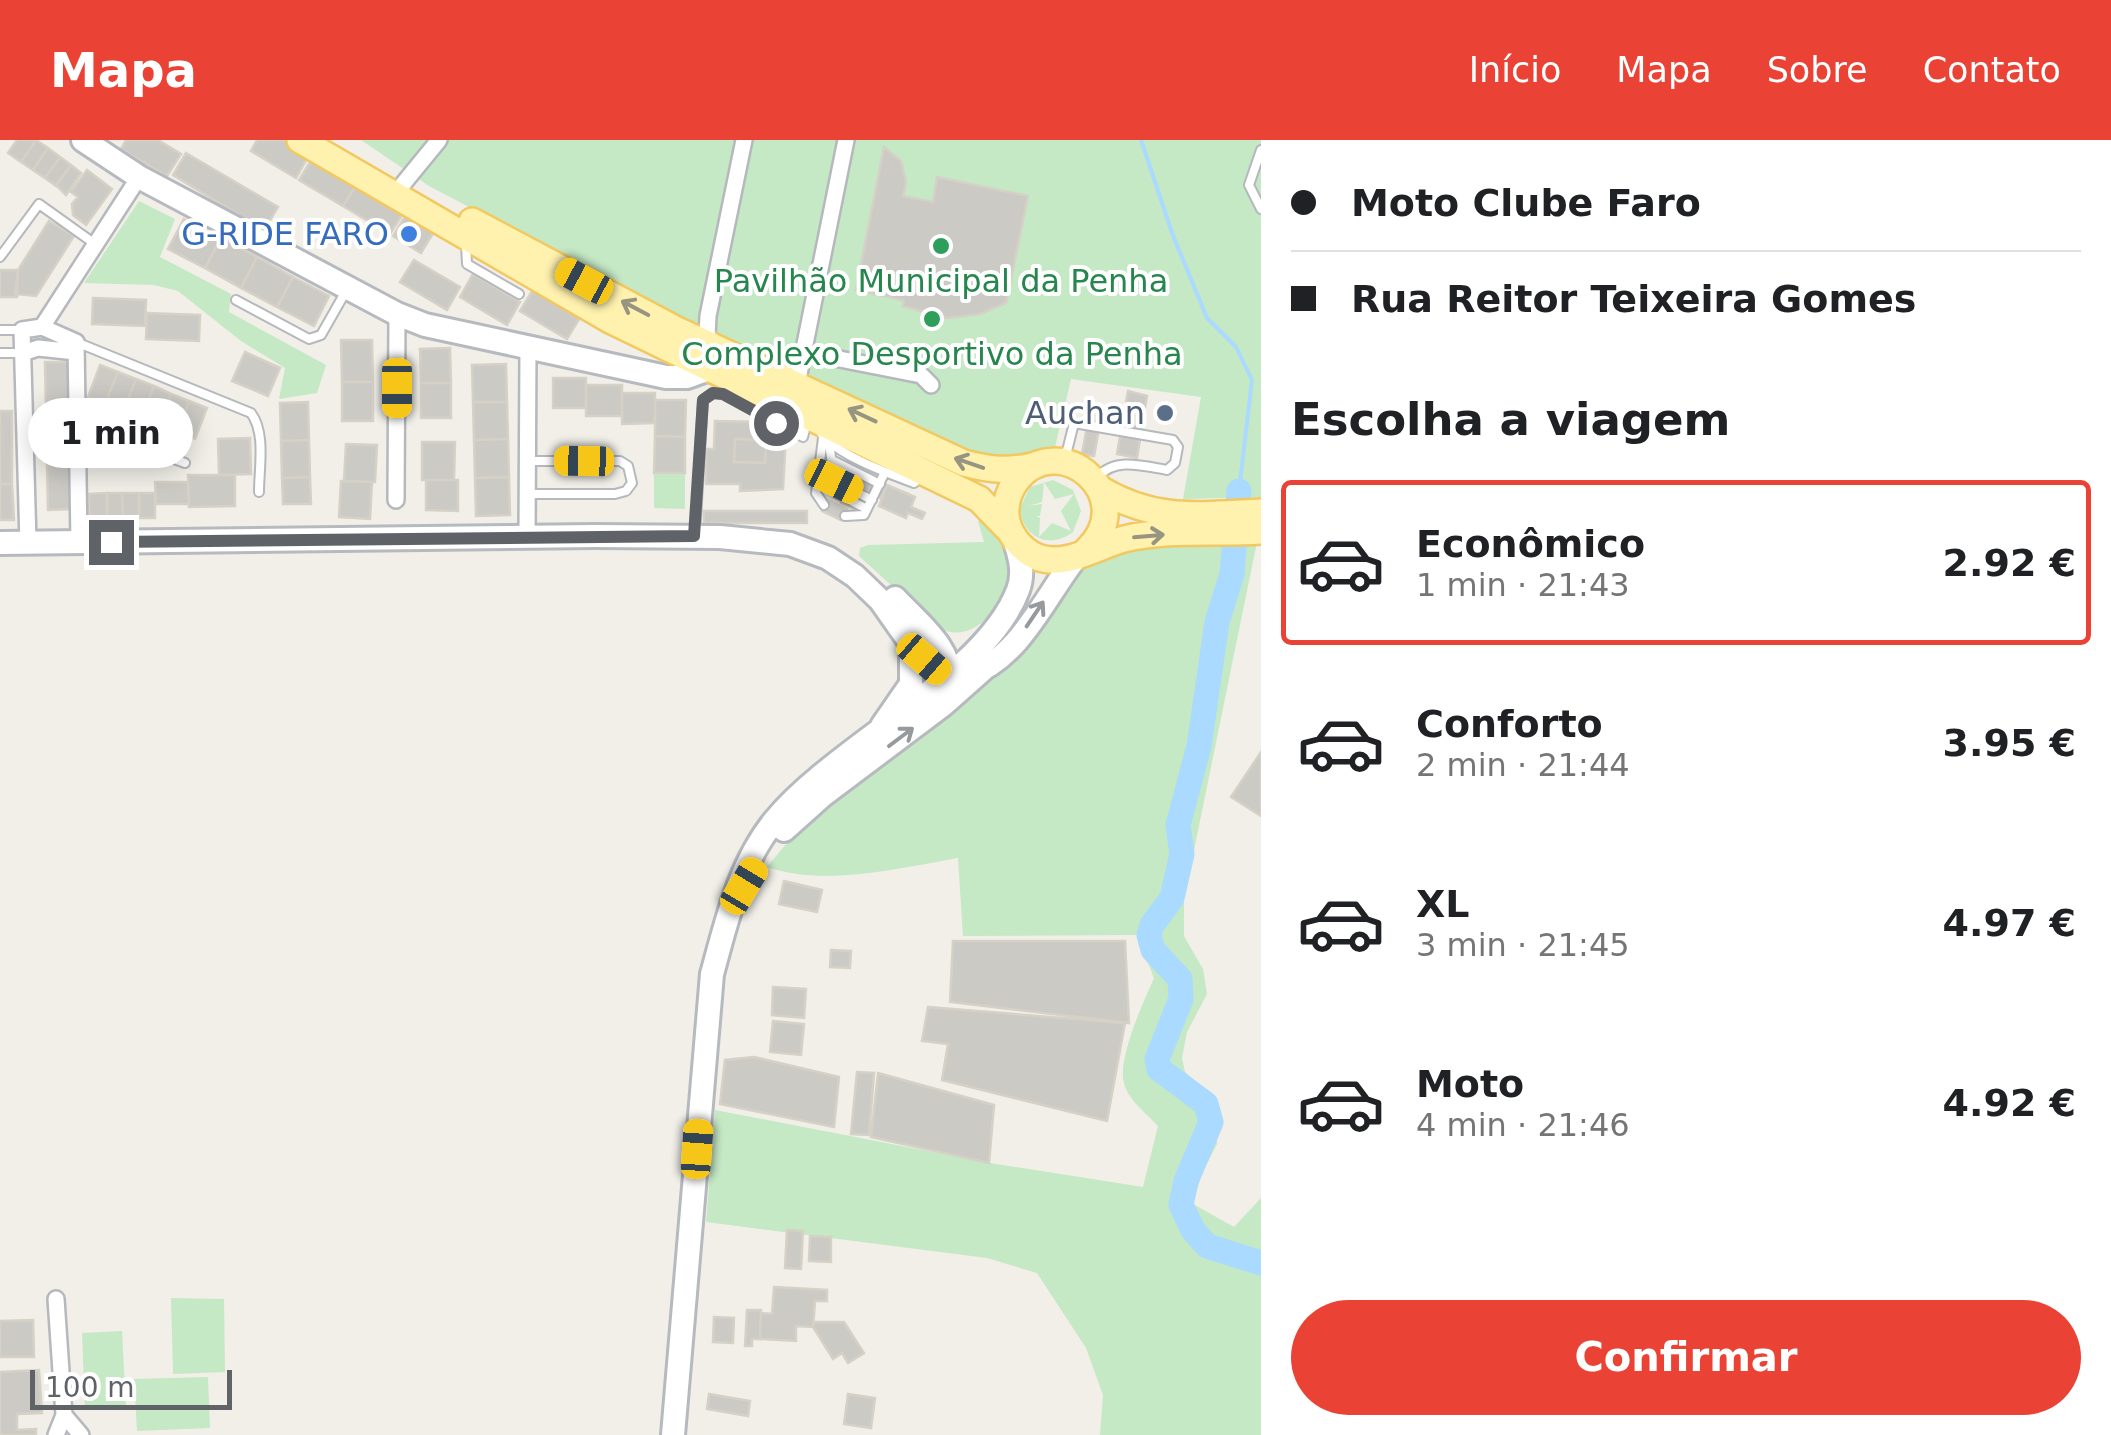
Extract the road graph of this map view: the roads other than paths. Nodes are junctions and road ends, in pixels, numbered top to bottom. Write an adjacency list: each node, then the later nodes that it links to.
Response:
1 (83, 140): 8 (street)
2 (300, 140): 11 (main road)
3 (328, 140): 9 (main road)
4 (439, 140): 9 (street)
5 (744, 140): 18 (street)
6 (846, 140): 26 (street)
7 (1261, 150): 10 (lane)
8 (139, 178): 12 (street); 14 (street)
9 (403, 184): 20 (main road, one-way to 9)
10 (1261, 209)
11 (465, 236): 15 (lane); 29 (main road)
12 (96, 244): 13 (lane); 19 (street)
13 (0, 257)
14 (347, 288): 16 (lane); 17 (street)
15 (519, 294)
16 (236, 300)
17 (397, 314): 24 (street); 45 (street)
18 (708, 316): 20 (street); 28 (street)
19 (42, 327): 22 (street); 23 (street)
20 (680, 329): 28 (main road)
21 (0, 330): 22 (lane)
22 (22, 330): 25 (street)
23 (76, 347): 25 (street); 32 (street); 43 (lane)
24 (528, 349): 29 (street); 35 (street)
25 (24, 352): 27 (lane); 55 (street)
26 (804, 352): 30 (street); 31 (street)
27 (0, 353)
28 (716, 359): 29 (main road); 30 (main road); 33 (main road)
29 (679, 367)
30 (797, 384): 37 (main road, one-way to 30)
31 (931, 385)
32 (78, 424): 36 (lane); 56 (street)
33 (819, 429): 34 (lane); 38 (lane); 39 (main road); 47 (lane); 53 (lane)
34 (832, 460): 40 (lane); 41 (lane)
35 (528, 461): 44 (street); 44 (lane)
36 (185, 463)
37 (1040, 464): 42 (main road); 42 (lane); 52 (main road)
38 (885, 472): 39 (lane); 41 (lane)
39 (934, 476): 52 (main road)
40 (834, 481): 46 (lane); 48 (lane)
41 (880, 484): 46 (lane)
42 (1097, 484): 50 (main road); 58 (main road)
43 (259, 492)
44 (528, 494): 54 (street)
45 (396, 500)
46 (872, 500): 48 (lane)
47 (824, 505)
48 (867, 509): 49 (lane)
49 (845, 516)
50 (1214, 523): 51 (main road); 58 (main road, one-way to 50)
51 (1260, 524)
52 (1012, 534): 58 (main road); 59 (street)
53 (694, 536): 54 (street); 60 (street)
54 (527, 537): 56 (street)
55 (28, 543): 56 (street); 57 (street)
56 (79, 543)
57 (0, 544)
58 (1082, 553): 61 (street, one-way to 58)
59 (1000, 620): 60 (street); 62 (street)
60 (918, 637): 62 (street); 64 (street)
61 (987, 666): 62 (street); 63 (street)
62 (950, 675): 63 (street); 64 (street)
63 (942, 705): 65 (street, one-way to 63)
64 (882, 726): 65 (street)
65 (730, 909): 70 (street)
66 (56, 1299): 67 (street)
67 (64, 1414): 68 (street); 69 (street)
68 (56, 1435)
69 (81, 1435)
70 (673, 1435)

